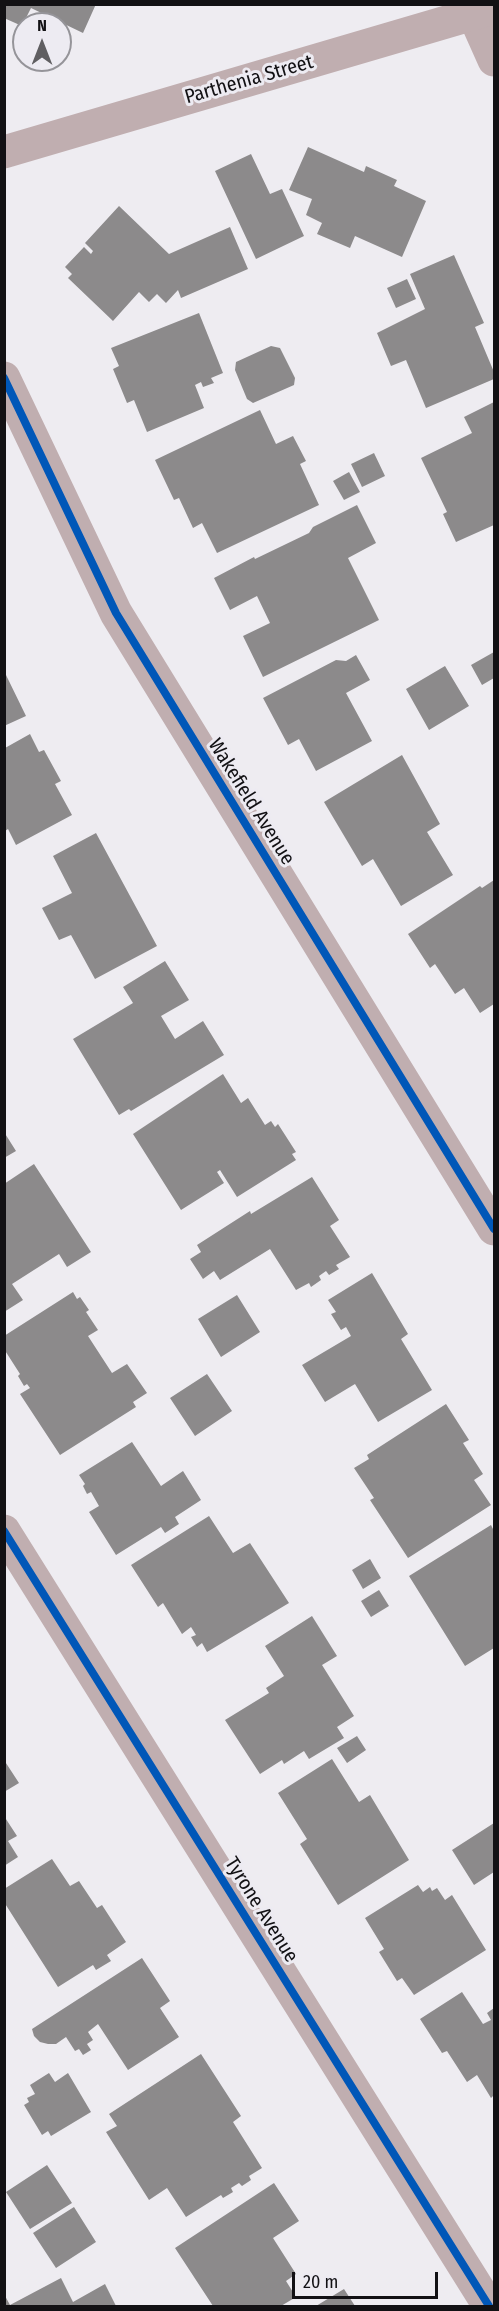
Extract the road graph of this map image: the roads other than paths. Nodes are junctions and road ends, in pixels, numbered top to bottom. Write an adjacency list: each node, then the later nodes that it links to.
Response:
1 (478, 9): 2 (street); 3 (street, Parthenia Street)
2 (495, 60)
3 (4, 152)
4 (4, 378): 5 (street, Wakefield Avenue)
5 (495, 1229)
6 (4, 1531): 7 (street, Tyrone Avenue)
7 (489, 2307)

